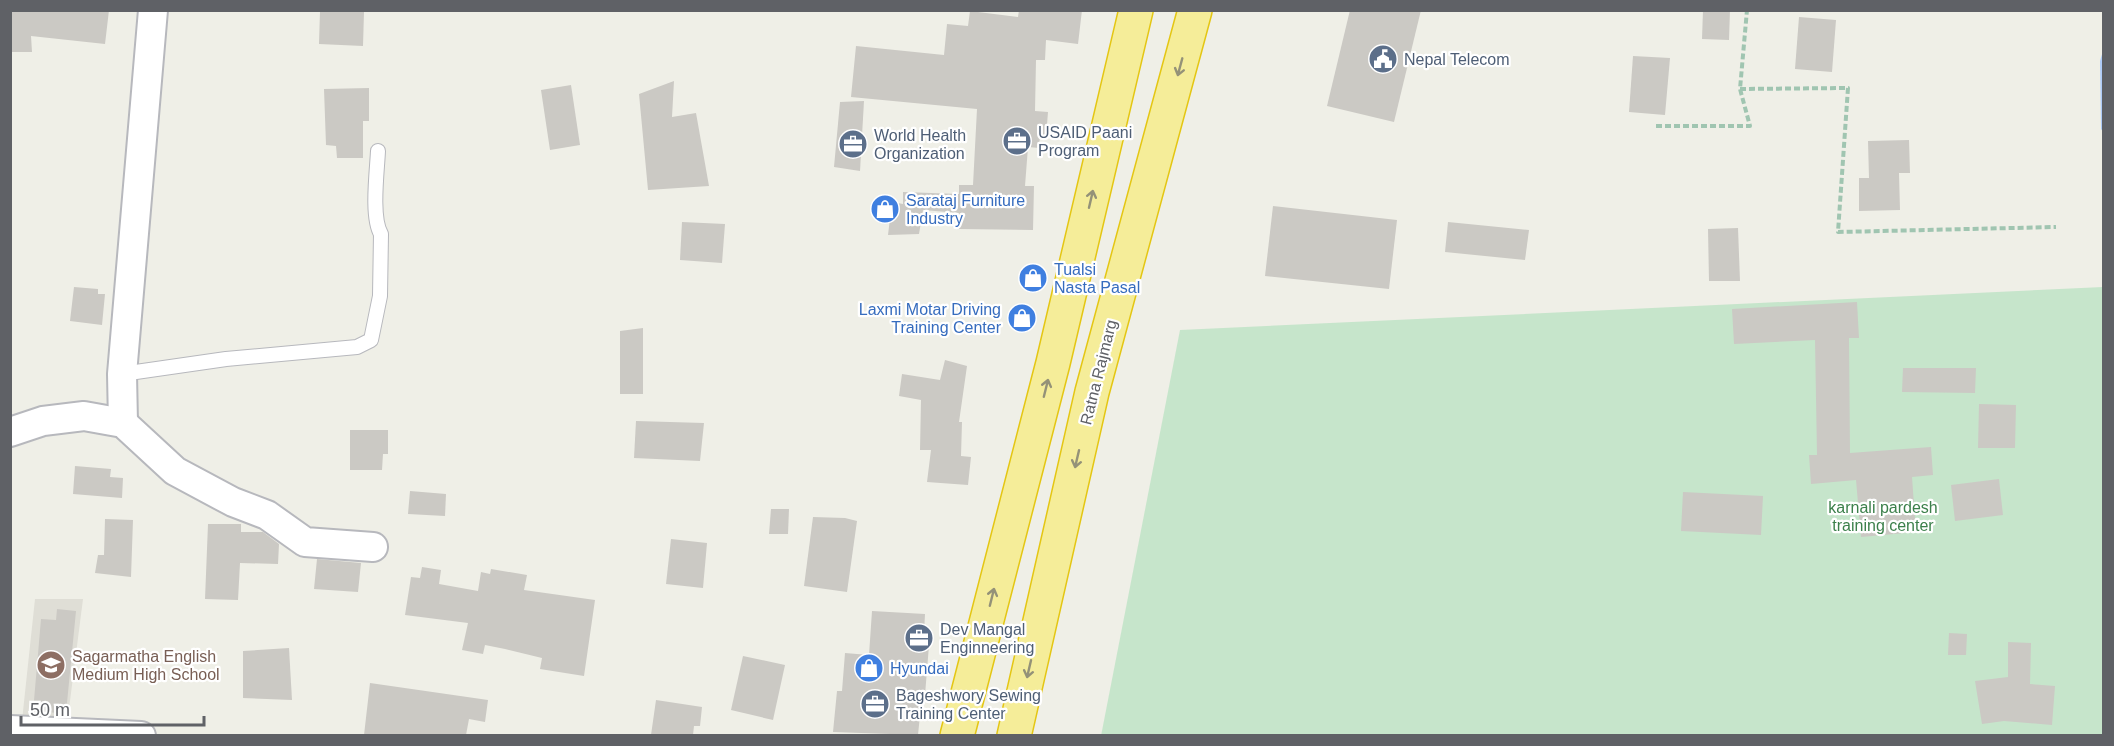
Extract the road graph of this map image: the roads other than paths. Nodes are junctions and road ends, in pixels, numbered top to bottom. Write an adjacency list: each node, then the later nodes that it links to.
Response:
1 (153, 10): 5 (street)
2 (1136, 10): 11 (highway, one-way to 2)
3 (1195, 10): 12 (highway, Ratna Rajmarg, one-way to 12)
4 (378, 151): 5 (lane)
5 (123, 374): 6 (street)
6 (123, 423): 7 (street); 8 (street)
7 (10, 432)
8 (373, 547)
9 (10, 730): 10 (street)
10 (141, 735)
11 (957, 735)
12 (1014, 735)

